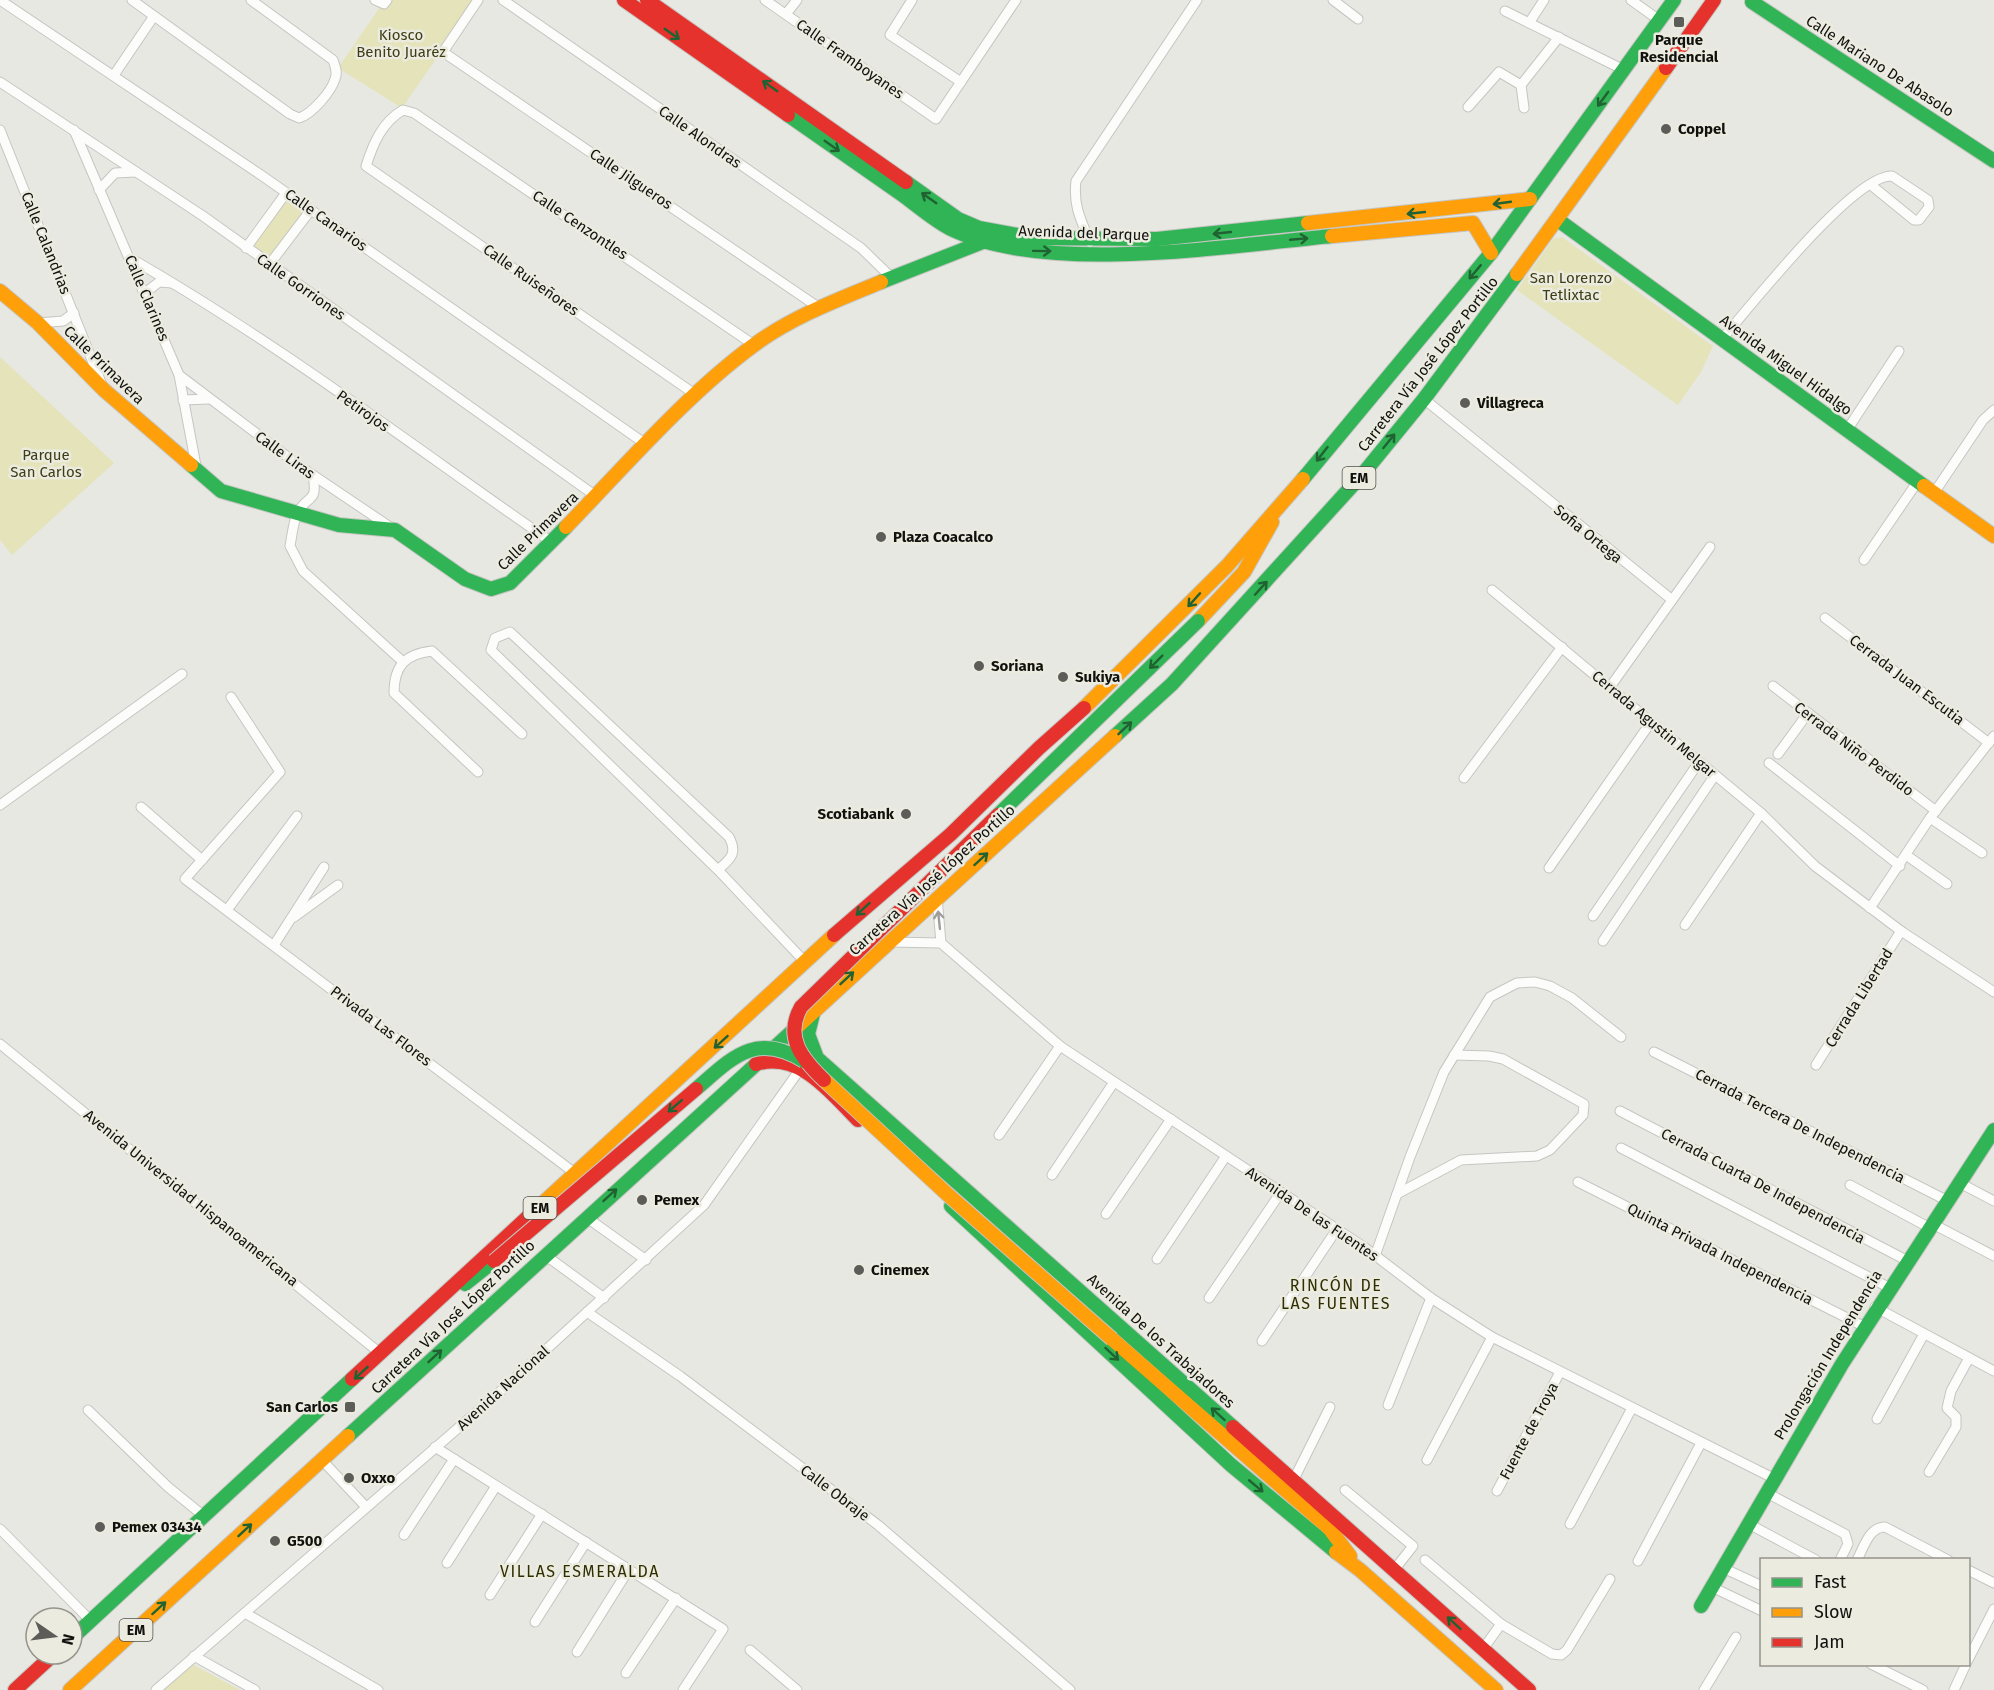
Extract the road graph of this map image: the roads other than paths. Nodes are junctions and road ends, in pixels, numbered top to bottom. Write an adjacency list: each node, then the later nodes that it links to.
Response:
1 (0, 0): 27 (street, Calle Canarios)
2 (132, 0): 21 (street)
3 (251, 0): 21 (street)
4 (478, 0): 55 (street, Calle Jilgueros)
5 (503, 0): 51 (street, Calle Alondras)
6 (624, 0): 45 (main road, Avenida del Parque, one-way to 45)
7 (647, 0): 44 (main road, Avenida del Parque, one-way to 7)
8 (765, 0): 20 (street, Calle Framboyanes)
9 (797, 0): 20 (street)
10 (912, 0): 29 (street)
11 (1016, 0): 29 (street)
12 (1197, 0): 46 (street)
13 (1333, 0): 22 (street)
14 (1544, 0): 24 (street)
15 (1631, 0): 23 (street)
16 (1674, 0): 23 (main road, Carretera Vía José López Portillo / EM)
17 (1714, 0): 43 (main road, Carretera Vía José López Portillo / EM)
18 (1750, 1): 36 (main road, Calle Mariano De Abasolo)
19 (1505, 11): 24 (street)
20 (786, 14): 29 (street, Calle Framboyanes)
21 (154, 16): 27 (street)
22 (1358, 19)
23 (1659, 20): 26 (main road, Carretera Vía José López Portillo / EM)
24 (1529, 23): 25 (street)
25 (1559, 38): 26 (street); 30 (street)
26 (1624, 70): 41 (main road, Carretera Vía José López Portillo / EM, one-way to 41)
27 (114, 75): 40 (street, Calle Canarios)
28 (0, 82): 35 (street, Calle Gorriones)
29 (961, 82)
30 (1521, 85): 31 (street); 32 (street)
31 (1468, 107)
32 (1524, 108)
33 (403, 110): 59 (street, Calle Cenzontles); 63 (street, Calle Ruiseñores)
34 (0, 130): 56 (street, Calle Calandrias)
35 (74, 130): 37 (street, Calle Gorriones); 39 (street, Calle Clarines)
36 (1994, 160)
37 (136, 172): 39 (street); 47 (street, Calle Gorriones)
38 (1871, 185): 38 (street); 58 (street)
39 (99, 190): 49 (street, Calle Clarines)
40 (286, 193): 42 (street, Calle Canarios); 47 (street)
41 (1530, 199): 46 (main road, Avenida del Parque, one-way to 46); 48 (main road, Carretera Vía José López Portillo / EM)
42 (310, 211): 50 (street); 69 (street, Calle Canarios)
43 (1558, 220): 58 (main road, Avenida Miguel Hidalgo); 65 (main road, Carretera Vía José López Portillo / EM)
44 (1003, 234): 45 (main road, Calle Primavera); 46 (main road, Avenida del Parque)
45 (984, 243): 46 (main road, Avenida del Parque, one-way to 46); 51 (main road, Calle Primavera)
46 (1091, 245): 48 (main road, Avenida del Parque, one-way to 48)
47 (246, 248): 50 (street, Calle Gorriones)
48 (1491, 253): 75 (main road, Carretera Vía José López Portillo / EM, one-way to 75)
49 (130, 258): 52 (street, Petirojos); 54 (street, Calle Clarines)
50 (269, 265): 74 (street, Calle Gorriones)
51 (893, 279): 55 (main road, Calle Primavera)
52 (174, 283): 54 (street); 79 (street, Petirojos)
53 (0, 291): 57 (main road, Calle Primavera)
54 (145, 293): 61 (street, Calle Clarines)
55 (818, 307): 59 (main road, Calle Primavera)
56 (74, 313): 57 (street); 62 (street, Calle Calandrias)
57 (38, 323): 62 (main road, Calle Primavera)
58 (1722, 339): 68 (main road, Avenida Miguel Hidalgo)
59 (754, 345): 63 (main road, Calle Primavera)
60 (1899, 351): 68 (street)
61 (179, 375): 64 (street, Calle Liras); 66 (street, Calle Clarines)
62 (105, 390): 70 (main road, Calle Primavera)
63 (696, 395): 69 (main road, Calle Primavera)
64 (209, 399): 66 (street); 71 (street, Calle Liras)
65 (1424, 399): 83 (street, Sofia Ortega); 115 (main road, Carretera Vía José López Portillo / EM, one-way to 65)
66 (183, 400): 70 (street, Calle Clarines)
67 (1994, 410): 73 (street)
68 (1847, 430): 72 (main road, Avenida Miguel Hidalgo)
69 (647, 445): 74 (main road, Calle Primavera)
70 (197, 473): 76 (main road, Calle Primavera)
71 (313, 475): 76 (street); 77 (street, Calle Liras)
72 (1918, 481): 73 (main road, Avenida Miguel Hidalgo); 81 (street)
73 (1934, 493): 78 (main road, Avenida Miguel Hidalgo)
74 (597, 497): 79 (main road, Calle Primavera)
75 (1282, 505): 126 (main road, Carretera Vía José López Portillo / EM, one-way to 126); 214 (main road, one-way to 214, bridge)
76 (298, 512): 77 (main road, Calle Primavera); 86 (street)
77 (395, 530): 79 (main road, Calle Primavera)
78 (1994, 536)
79 (550, 541)
80 (1710, 547): 83 (street)
81 (1864, 560)
82 (1492, 590): 85 (street, Cerrada Agustin Melgar)
83 (1671, 599): 89 (street)
84 (1825, 618): 94 (street, Cerrada Juan Escutia)
85 (1562, 647): 89 (street, Cerrada Agustin Melgar); 100 (street)
86 (402, 661): 93 (street); 98 (street)
87 (182, 674): 101 (street)
88 (1773, 686): 91 (street, Cerrada Niño Perdido)
89 (1610, 687): 92 (street, Cerrada Agustin Melgar)
90 (231, 697): 108 (street)
91 (1808, 713): 95 (street); 104 (street, Cerrada Niño Perdido)
92 (1651, 722): 96 (street, Cerrada Agustin Melgar); 111 (street)
93 (522, 734)
94 (1991, 739): 104 (street)
95 (1778, 754)
96 (1699, 762): 99 (street, Cerrada Agustin Melgar); 118 (street)
97 (1769, 763): 109 (street)
98 (478, 772)
99 (1715, 775): 103 (street, Cerrada Agustin Melgar); 122 (street)
100 (1464, 778)
101 (0, 806)
102 (141, 807): 108 (street)
103 (1761, 813): 116 (street, Cerrada Agustin Melgar); 120 (street)
104 (1933, 815): 106 (street, Cerrada Niño Perdido); 107 (street)
105 (297, 816): 117 (street)
106 (1982, 853)
107 (1906, 855): 109 (street); 113 (street)
108 (202, 860): 117 (street, Privada Las Flores)
109 (1900, 866): 116 (street)
110 (324, 867): 119 (street)
111 (1549, 868)
112 (718, 870): 112 (street); 126 (street)
113 (1947, 884)
114 (338, 885): 119 (street)
115 (937, 897): 123 (main road, Carretera Vía José López Portillo / EM); 124 (street, one-way to 115)
116 (1870, 908): 121 (street, Cerrada Agustin Melgar)
117 (227, 910): 125 (street, Privada Las Flores)
118 (1593, 916)
119 (294, 917): 125 (street)
120 (1685, 925)
121 (1901, 931): 127 (street, Cerrada Agustin Melgar); 135 (street, Cerrada Libertad)
122 (1603, 941)
123 (886, 942): 124 (street); 128 (main road, Carretera Vía José López Portillo / EM, one-way to 123)
124 (941, 943): 131 (street, Avenida De las Fuentes)
125 (274, 945): 145 (street, Privada Las Flores)
126 (806, 963): 145 (main road, Carretera Vía José López Portillo / EM, one-way to 145)
127 (1994, 992)
128 (821, 1002): 132 (main road); 136 (main road, Carretera Vía José López Portillo / EM)
129 (1621, 1037): 134 (street)
130 (0, 1044): 176 (street, Avenida Universidad Hispanoamericana)
131 (1060, 1046): 138 (street, Avenida De las Fuentes); 142 (street)
132 (813, 1052): 137 (street, Avenida Nacional); 174 (main road, Avenida De los Trabajadores)
133 (1654, 1052): 152 (street, Cerrada Tercera De Independencia)
134 (1454, 1055): 151 (street); 151 (street)
135 (1816, 1065)
136 (749, 1068): 137 (main road); 155 (main road, Carretera Vía José López Portillo / EM, one-way to 136)
137 (801, 1068): 162 (street, Avenida Nacional); 214 (main road, one-way to 214)
138 (1114, 1082): 140 (street, Avenida De las Fuentes); 146 (street)
139 (1620, 1111): 163 (street, Cerrada Cuarta De Independencia)
140 (1171, 1119): 144 (street, Avenida De las Fuentes); 154 (street)
141 (1994, 1130): 148 (main road, Prolongación Independencia)
142 (999, 1135)
143 (1621, 1148): 164 (street)
144 (1226, 1156): 150 (street, Avenida De las Fuentes); 161 (street)
145 (576, 1174): 170 (main road, Carretera Vía José López Portillo / EM)
146 (1052, 1175)
147 (1578, 1182): 171 (street, Quinta Privada Independencia)
148 (1958, 1182): 152 (main road, Prolongación Independencia); 153 (street)
149 (1850, 1185): 156 (street)
150 (1281, 1192): 157 (street, Avenida De las Fuentes); 166 (street)
151 (1397, 1194): 159 (street)
152 (1946, 1200): 156 (main road, Prolongación Independencia)
153 (1994, 1201)
154 (1107, 1215)
155 (586, 1217): 158 (main road, Carretera Vía José López Portillo / EM); 162 (street)
156 (1930, 1225): 160 (street); 163 (main road, Prolongación Independencia)
157 (1337, 1230): 159 (street, Avenida De las Fuentes); 175 (street)
158 (545, 1255): 165 (street); 188 (main road, Carretera Vía José López Portillo / EM, one-way to 158)
159 (1375, 1256): 167 (street, Avenida De las Fuentes)
160 (1994, 1256)
161 (1157, 1259)
162 (646, 1260): 165 (street, Avenida Nacional)
163 (1906, 1260): 164 (main road, Prolongación Independencia)
164 (1888, 1287): 168 (main road, Prolongación Independencia)
165 (604, 1298): 169 (street, Avenida Nacional)
166 (1209, 1298)
167 (1431, 1298): 173 (street, Avenida De las Fuentes); 180 (street)
168 (1875, 1307): 171 (main road, Prolongación Independencia); 172 (street)
169 (587, 1312): 186 (street, Avenida Nacional); 248 (street, Calle Obraje)
170 (413, 1324): 174 (main road, one-way to 170, bridge); 176 (main road, Carretera Vía José López Portillo / EM)
171 (1863, 1326): 191 (main road, Prolongación Independencia)
172 (1924, 1334): 177 (street); 184 (street)
173 (1492, 1337): 179 (street, Avenida De las Fuentes); 189 (street)
174 (1133, 1338): 192 (main road, Avenida De los Trabajadores, one-way to 174)
175 (1262, 1341)
176 (381, 1354): 199 (main road, Carretera Vía José López Portillo / EM, one-way to 199)
177 (1969, 1358): 178 (street); 190 (street)
178 (1994, 1371)
179 (1560, 1372): 182 (street, Avenida De las Fuentes); 195 (street, Fuente de Troya)
180 (1388, 1405)
181 (1330, 1407): 192 (street)
182 (1632, 1408): 185 (street, Avenida De las Fuentes); 201 (street)
183 (88, 1410): 199 (street)
184 (1877, 1419)
185 (1701, 1443): 191 (street, Avenida De las Fuentes); 210 (street)
186 (435, 1447): 187 (street); 197 (street, Avenida Nacional)
187 (454, 1459): 193 (street); 203 (street)
188 (322, 1460): 197 (street); 243 (main road, Carretera Vía José López Portillo / EM, one-way to 188)
189 (1426, 1460)
190 (1929, 1472)
191 (1773, 1478): 196 (main road, Prolongación Independencia)
192 (1293, 1481): 215 (main road, Avenida De los Trabajadores)
193 (496, 1486): 198 (street); 211 (street)
194 (1345, 1490): 215 (street)
195 (1497, 1491)
196 (1765, 1492): 200 (main road, Prolongación Independencia); 207 (street)
197 (366, 1507): 226 (street, Avenida Nacional)
198 (542, 1514): 204 (street); 221 (street)
199 (205, 1516): 227 (main road, Carretera Vía José López Portillo / EM)
200 (1748, 1523): 206 (street); 212 (main road, Prolongación Independencia)
201 (1570, 1524)
202 (0, 1529): 227 (street)
203 (404, 1535)
204 (586, 1542): 213 (street); 228 (street)
205 (1937, 1557): 208 (street)
206 (1812, 1558)
207 (1840, 1558)
208 (1858, 1558)
209 (1425, 1560): 229 (street)
210 (1638, 1561)
211 (447, 1563)
212 (1723, 1568): 219 (street); 220 (main road, Prolongación Independencia)
213 (629, 1569): 222 (street); 234 (street)
214 (1360, 1570): 249 (main road)
215 (1394, 1570): 232 (main road, Avenida De los Trabajadores, one-way to 215)
216 (1970, 1571): 218 (street)
217 (1610, 1579): 229 (street)
218 (1994, 1583)
219 (1760, 1586)
220 (1712, 1587): 223 (main road, Prolongación Independencia); 225 (street)
221 (490, 1595)
222 (676, 1598): 240 (street); 247 (street)
223 (1701, 1606)
224 (1994, 1609): 236 (street)
225 (1760, 1611)
226 (245, 1612): 235 (street, Avenida Nacional); 246 (street)
227 (91, 1621): 230 (main road, Carretera Vía José López Portillo / EM)
228 (535, 1622)
229 (1501, 1624): 232 (street)
230 (84, 1627)
231 (1736, 1637): 251 (street)
232 (1483, 1649): 250 (main road, Avenida De los Trabajadores)
233 (750, 1650): 241 (street)
234 (576, 1652)
235 (194, 1656): 244 (street, Avenida Nacional); 245 (street)
236 (1970, 1656)
237 (41, 1666): 242 (main road)
238 (1966, 1666): 253 (street)
239 (1882, 1667): 252 (street)
240 (626, 1673)
241 (793, 1689)
242 (15, 1690)
243 (70, 1690)
244 (156, 1690)
245 (255, 1690)
246 (378, 1690)
247 (683, 1690)
248 (1070, 1690)
249 (1496, 1690)
250 (1529, 1690)
251 (1704, 1690)
252 (1923, 1690)
253 (1954, 1690)

